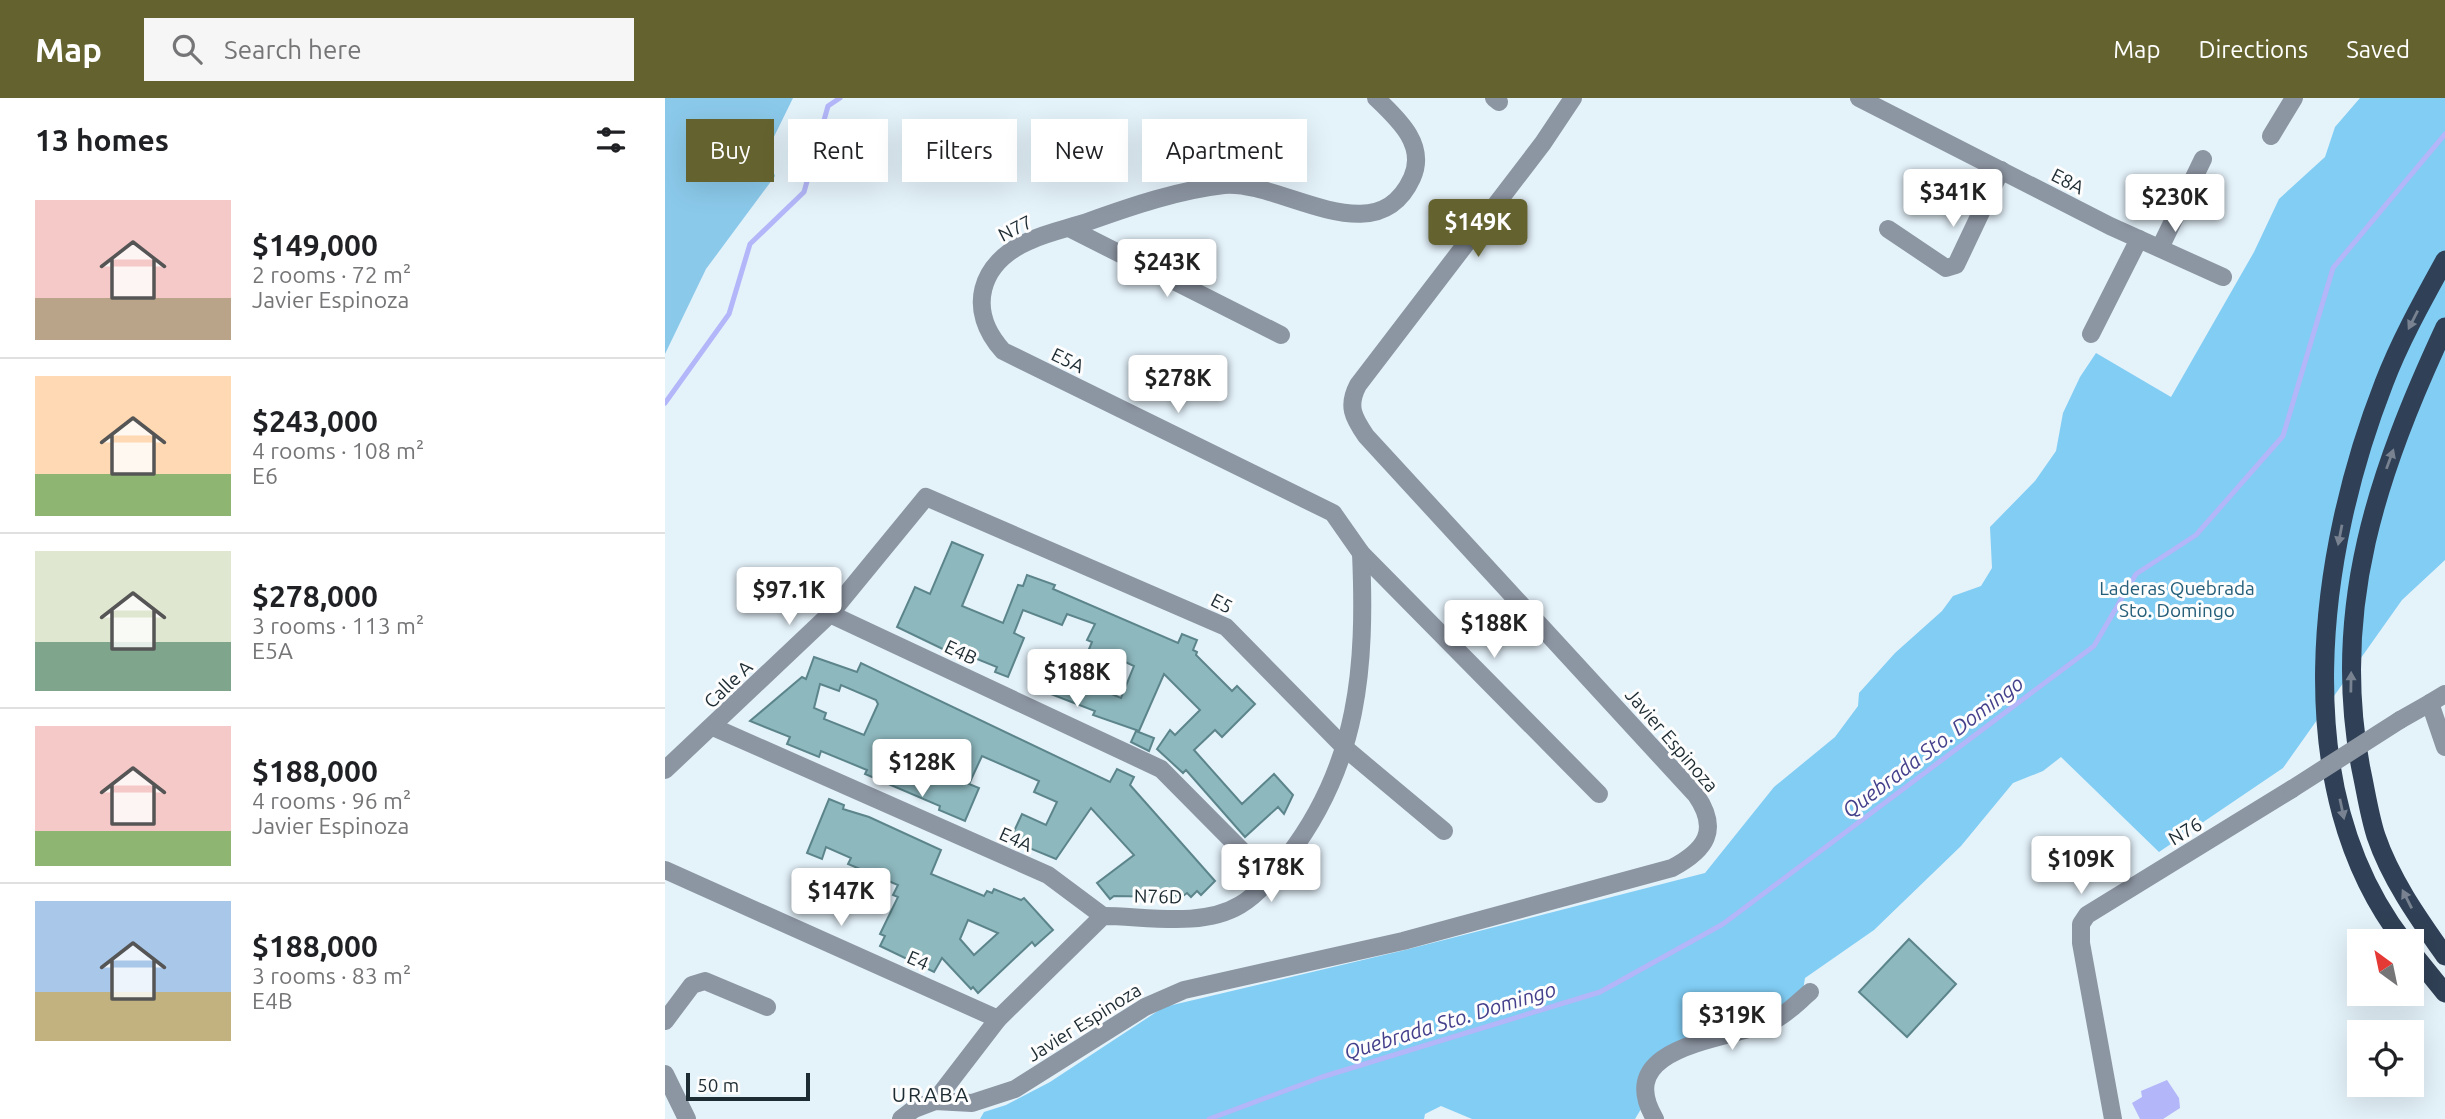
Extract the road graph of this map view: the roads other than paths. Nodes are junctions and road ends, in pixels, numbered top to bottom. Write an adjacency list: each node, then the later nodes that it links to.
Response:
1 (1376, 98): 8 (street, N77)
2 (1573, 98): 40 (street, Javier Espinoza)
3 (1859, 98): 7 (street, E8A)
4 (2294, 98): 5 (street)
5 (2271, 136)
6 (2203, 159): 11 (street)
7 (2001, 170): 9 (street); 10 (street, E8A)
8 (1069, 228): 13 (street, N77); 17 (street)
9 (1888, 229)
10 (2140, 239): 11 (street, E8A); 16 (street)
11 (2160, 248): 14 (street, E8A)
12 (2445, 260): 31 (highway, one-way to 31)
13 (987, 276): 19 (street, E5A)
14 (2223, 277)
15 (2445, 327): 32 (highway, one-way to 15)
16 (2091, 334)
17 (1281, 335)
18 (926, 497): 20 (street, Calle A); 24 (street, E5)
19 (1361, 553): 24 (street, N76D); 26 (street, E5A)
20 (830, 614): 22 (street, Calle A); 29 (street, E4B)
21 (2437, 699): 23 (street); 44 (street, N76, bridge)
22 (713, 727): 25 (street, Calle A); 30 (street, E4A)
23 (2445, 747)
24 (1346, 749): 27 (street, E5); 29 (street, N76D)
25 (665, 771)
26 (1599, 794)
27 (1444, 831)
28 (666, 871): 37 (street, E4)
29 (1270, 879): 30 (street, N76D)
30 (1103, 916): 37 (street)
31 (2396, 929)
32 (2445, 956)
33 (2424, 967): 35 (highway)
34 (1809, 992): 43 (street)
35 (2445, 993)
36 (767, 1007): 38 (street)
37 (998, 1019): 40 (street)
38 (665, 1021)
39 (665, 1074): 41 (street)
40 (935, 1101): 42 (street, Javier Espinoza)
41 (687, 1119)
42 (901, 1119)
43 (1655, 1119)
44 (2113, 1119)

